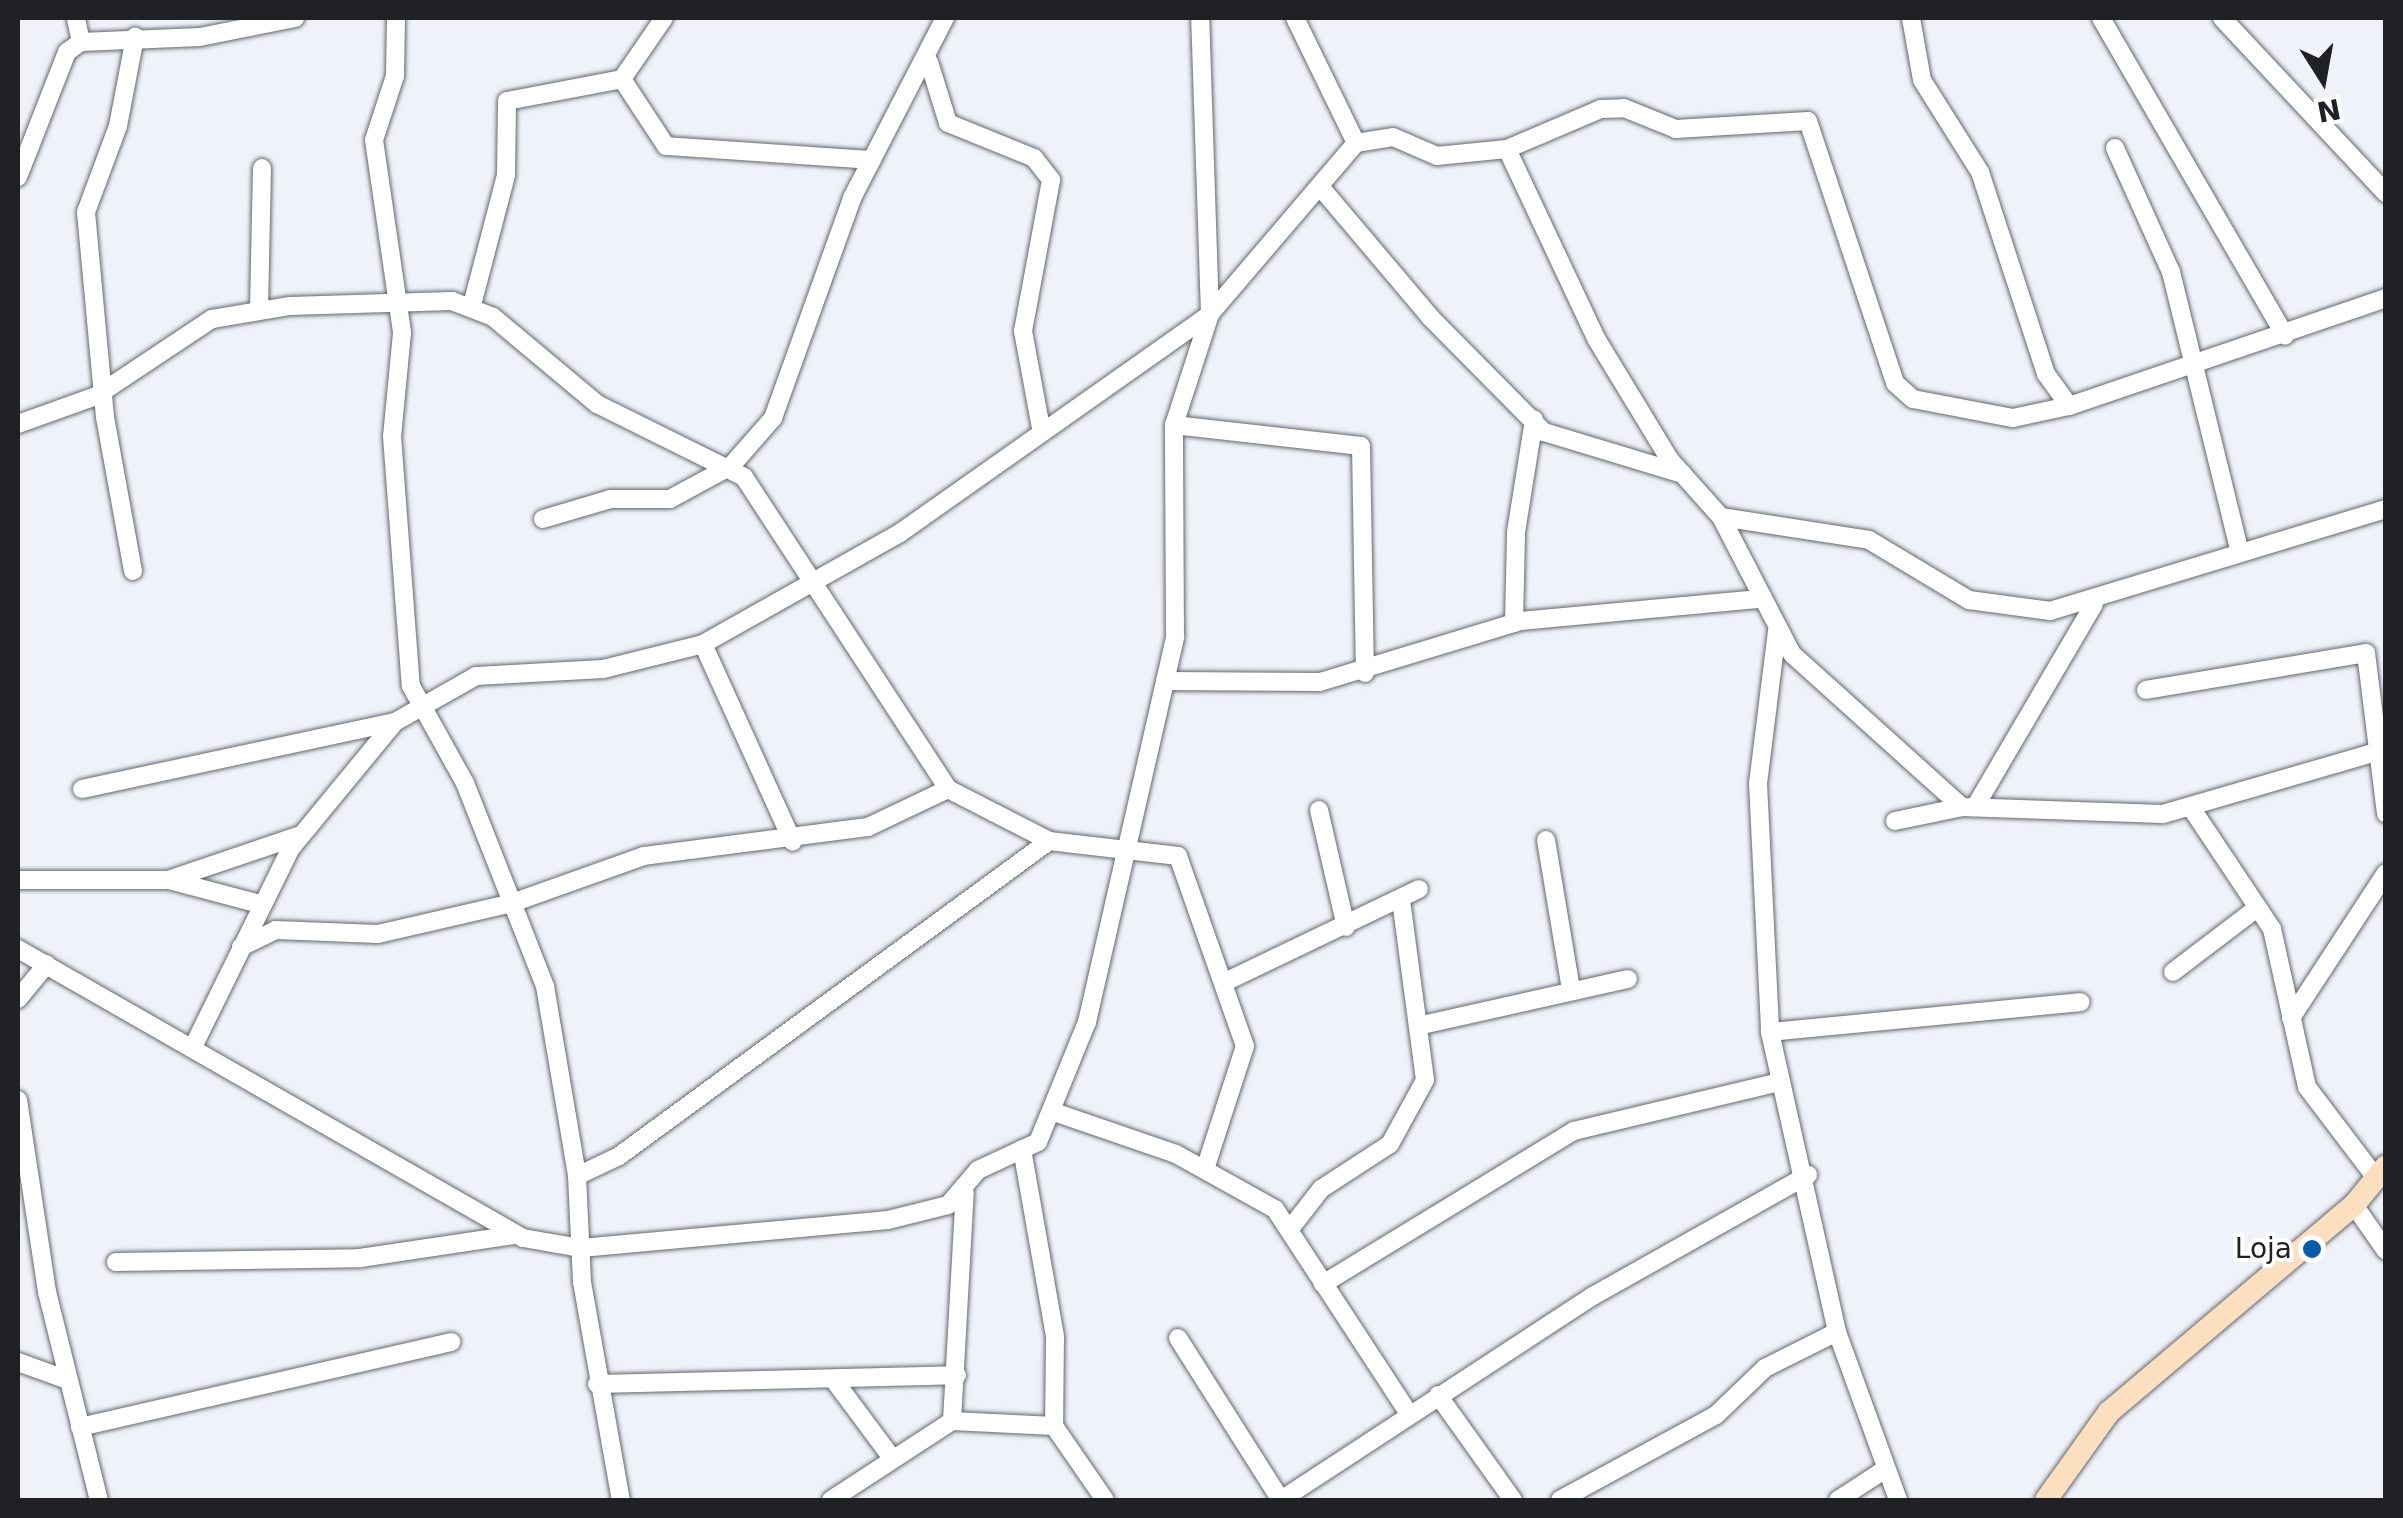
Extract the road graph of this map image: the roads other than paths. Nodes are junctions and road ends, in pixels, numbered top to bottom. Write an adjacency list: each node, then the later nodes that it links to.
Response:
1 (76, 18): 14 (street)
2 (295, 18): 12 (street)
3 (396, 18): 26 (street)
4 (664, 18): 16 (street)
5 (945, 18): 15 (street)
6 (1200, 18): 29 (street)
7 (1295, 18): 17 (street)
8 (1911, 18): 33 (street)
9 (2101, 18): 30 (street)
10 (2222, 18): 23 (street)
11 (164, 26): 12 (street); 13 (street)
12 (218, 26)
13 (134, 37): 14 (street); 32 (street)
14 (80, 42): 22 (street)
15 (929, 62): 20 (street); 37 (street)
16 (622, 79): 20 (street); 27 (street)
17 (1356, 144): 19 (street); 24 (street)
18 (2115, 148): 31 (street)
19 (1507, 149): 33 (street); 39 (street)
20 (872, 160): 38 (street)
21 (262, 168): 28 (street)
22 (18, 176)
23 (2381, 183)
24 (1322, 189): 29 (street); 34 (street)
25 (2386, 298): 30 (street)
26 (399, 305): 27 (street); 28 (street); 56 (street)
27 (472, 305): 38 (street)
28 (259, 310): 32 (street)
29 (1210, 314): 36 (street); 37 (street)
30 (2285, 336): 31 (street)
31 (2199, 364): 33 (street); 43 (street)
32 (107, 390): 35 (street); 44 (street)
33 (2069, 406)
34 (1534, 419): 39 (street); 48 (street)
35 (18, 424)
36 (1174, 425): 53 (street); 54 (street)
37 (1040, 428): 45 (street)
38 (731, 466): 42 (street); 45 (street)
39 (1682, 474): 41 (street)
40 (2386, 509): 43 (street)
41 (1720, 517): 46 (street); 47 (street)
42 (543, 519)
43 (2240, 552): 47 (street)
44 (132, 571)
45 (819, 584): 50 (street); 59 (street)
46 (1759, 599): 48 (street); 49 (street)
47 (2094, 604): 61 (street)
48 (1514, 623): 53 (street)
49 (1776, 631): 61 (street); 94 (street)
50 (703, 644): 56 (street); 69 (street)
51 (2386, 650): 52 (street)
52 (2366, 653): 55 (street); 58 (street)
53 (1365, 674): 54 (street)
54 (1165, 681): 70 (street)
55 (2146, 690)
56 (419, 710): 57 (street); 78 (street)
57 (395, 722): 60 (street); 66 (street)
58 (2380, 751): 63 (street); 64 (street)
59 (948, 788): 68 (street); 69 (street)
60 (82, 789)
61 (1968, 807): 63 (street); 65 (street)
62 (1319, 810): 81 (street)
63 (2192, 810): 80 (street)
64 (2386, 814)
65 (1895, 821)
66 (302, 835): 75 (street); 79 (street)
67 (1546, 840): 89 (street)
68 (1048, 841): 71 (street); 103 (street)
69 (794, 842): 78 (street)
70 (1127, 846): 71 (street); 73 (street); 88 (street)
71 (1092, 847): 73 (street)
72 (2386, 873): 92 (street)
73 (1116, 876): 98 (street)
74 (18, 880): 75 (street)
75 (168, 880): 79 (street)
76 (1419, 889): 77 (street)
77 (1402, 899): 81 (street); 93 (street)
78 (512, 903): 82 (street); 103 (street)
79 (259, 906): 82 (street); 83 (street)
80 (2257, 908): 86 (street); 92 (street)
81 (1346, 927): 88 (street)
82 (276, 930): 83 (street)
83 (241, 947): 95 (street)
84 (18, 948): 85 (street)
85 (47, 964): 90 (street); 95 (street)
86 (2173, 972)
87 (1628, 980): 89 (street)
88 (1225, 982): 100 (street)
89 (1571, 990): 93 (street)
90 (18, 999)
91 (2081, 1002): 94 (street)
92 (2291, 1018): 101 (street)
93 (1422, 1025): 106 (street)
94 (1770, 1032): 96 (street)
95 (193, 1047): 107 (street)
96 (1779, 1082): 102 (street); 111 (street)
97 (18, 1100): 117 (street)
98 (1054, 1112): 99 (street); 100 (street)
99 (1022, 1149): 104 (street); 123 (street)
100 (1205, 1169): 106 (street)
101 (2381, 1172): 105 (street)
102 (1808, 1175): 112 (street); 120 (street)
103 (577, 1176): 108 (street)
104 (966, 1192): 108 (street); 116 (street)
105 (2354, 1204): 109 (street); 136 (street)
106 (1293, 1225): 111 (street)
107 (512, 1234): 108 (street); 110 (street)
108 (581, 1248): 119 (street)
109 (2386, 1251)
110 (116, 1262)
111 (1323, 1284): 121 (street)
112 (1837, 1332): 126 (street); 133 (street)
113 (1178, 1338): 131 (street)
114 (451, 1342): 124 (street)
115 (18, 1362): 117 (street)
116 (956, 1375): 118 (street); 122 (street)
117 (68, 1380): 124 (street)
118 (834, 1380): 119 (street); 125 (street)
119 (598, 1384): 128 (street)
120 (1438, 1395): 121 (street); 132 (street)
121 (1408, 1412): 131 (street)
122 (952, 1421): 123 (street); 125 (street)
123 (1054, 1426): 130 (street)
124 (80, 1427): 127 (street)
125 (892, 1458): 129 (street)
126 (1884, 1470): 134 (street); 135 (street)
127 (99, 1500)
128 (621, 1500)
129 (831, 1500)
130 (1105, 1500)
131 (1281, 1500)
132 (1513, 1500)
133 (1560, 1500)
134 (1838, 1500)
135 (1898, 1500)
136 (2046, 1500)

